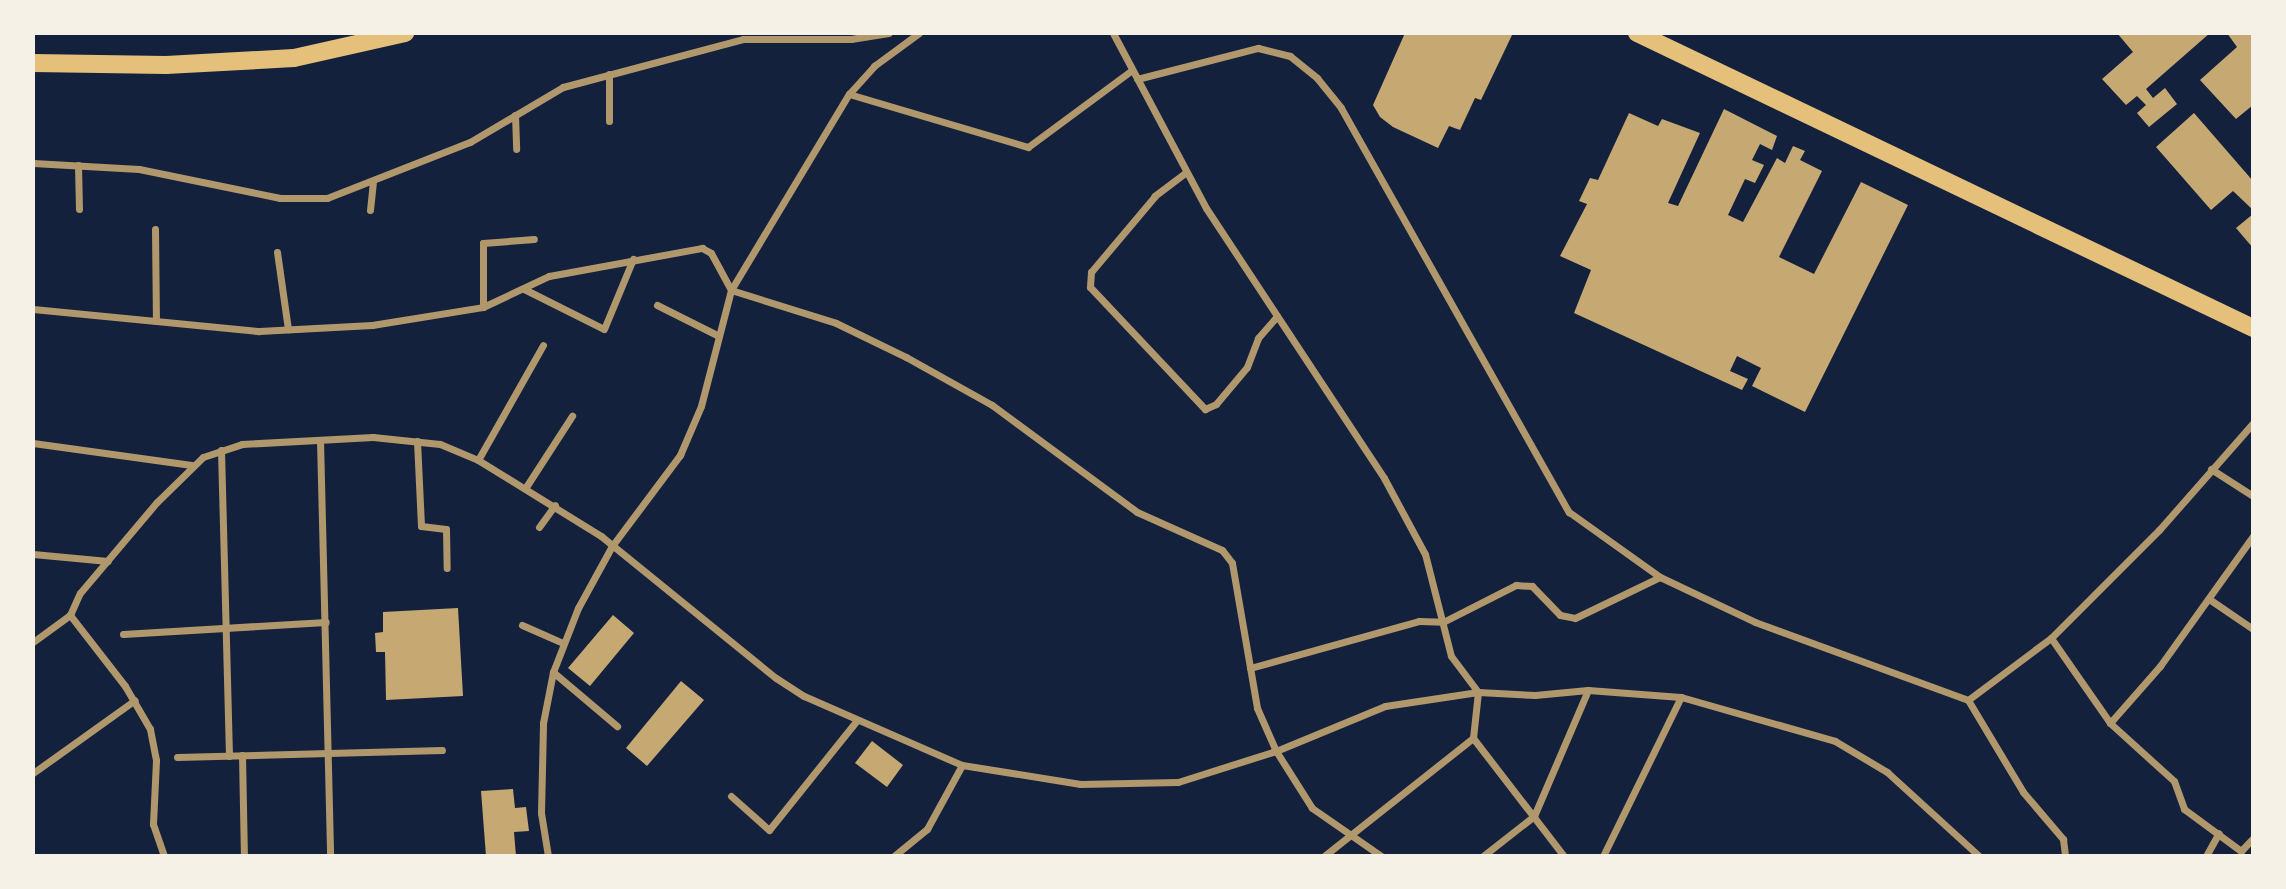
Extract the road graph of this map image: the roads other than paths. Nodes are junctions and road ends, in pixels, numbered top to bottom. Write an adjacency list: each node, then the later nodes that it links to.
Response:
1 (405, 33): 6 (main road)
2 (889, 33): 8 (street)
3 (919, 33): 10 (street)
4 (1114, 33): 7 (street)
5 (1637, 33): 31 (main road)
6 (33, 63)
7 (1132, 70): 9 (street); 10 (street)
8 (609, 74): 11 (street); 12 (street)
9 (1137, 79): 16 (street); 53 (street)
10 (849, 94): 25 (street)
11 (515, 115): 13 (street); 17 (street)
12 (609, 121)
13 (516, 149)
14 (33, 163): 15 (street)
15 (78, 165): 17 (street); 18 (street)
16 (1185, 173): 29 (street); 29 (street)
17 (373, 183): 19 (street)
18 (79, 209)
19 (370, 210)
20 (155, 229): 30 (street)
21 (534, 239): 27 (street)
22 (276, 253): 32 (street)
23 (633, 259): 24 (street); 24 (street); 25 (street)
24 (524, 289): 27 (street)
25 (731, 290): 33 (street); 65 (street)
26 (657, 305): 33 (street)
27 (482, 307): 32 (street)
28 (33, 309): 30 (street)
29 (1277, 316): 57 (street)
30 (156, 321): 32 (street)
31 (2253, 328)
32 (288, 329)
33 (718, 335): 49 (street)
34 (542, 345): 41 (street)
35 (572, 416): 44 (street)
36 (2253, 422): 43 (street)
37 (320, 440): 38 (street); 40 (street); 56 (street)
38 (417, 441): 41 (street); 52 (street)
39 (33, 443): 42 (street)
40 (221, 450): 42 (street); 59 (street)
41 (478, 460): 44 (street)
42 (191, 465): 51 (street)
43 (2211, 469): 45 (street); 62 (street)
44 (526, 486): 46 (street)
45 (2253, 496)
46 (555, 505): 47 (street); 49 (street)
47 (540, 527)
48 (2253, 536): 54 (street)
49 (612, 546): 64 (street); 72 (street)
50 (33, 554): 51 (street)
51 (108, 561): 55 (street)
52 (447, 568)
53 (1660, 578): 57 (street); 71 (street)
54 (2209, 599): 60 (street); 73 (street)
55 (70, 615): 63 (street); 70 (street)
56 (326, 622): 59 (street); 78 (street)
57 (1443, 622): 65 (street); 68 (street)
58 (522, 625): 64 (street)
59 (225, 629): 61 (street); 80 (street)
60 (2253, 629)
61 (123, 634)
62 (2051, 638): 71 (street); 73 (street)
63 (33, 642)
64 (563, 643): 66 (street)
65 (1250, 668): 77 (street)
66 (554, 672): 74 (street); 92 (street)
67 (1588, 690): 68 (street); 69 (street); 85 (street)
68 (1478, 692): 75 (street); 77 (street)
69 (1681, 697): 98 (street); 99 (street)
70 (135, 700): 83 (street); 89 (street)
71 (1968, 700): 100 (street)
72 (857, 720): 82 (street); 84 (street)
73 (2110, 723): 87 (street)
74 (617, 726)
75 (1474, 738): 85 (street); 86 (street)
76 (442, 750): 78 (street)
77 (1276, 751): 82 (street); 86 (street)
78 (329, 754): 79 (street); 91 (street)
79 (242, 755): 80 (street); 90 (street)
80 (229, 756): 81 (street)
81 (177, 757)
82 (962, 765): 93 (street)
83 (33, 773)
84 (731, 796)
85 (1534, 817): 96 (street); 97 (street)
86 (1350, 833): 94 (street); 95 (street)
87 (2219, 834): 88 (street); 101 (street)
88 (2253, 838)
89 (164, 856)
90 (244, 856)
91 (330, 856)
92 (548, 856)
93 (894, 856)
94 (1324, 856)
95 (1381, 856)
96 (1483, 856)
97 (1564, 856)
98 (1603, 856)
99 (1979, 856)
100 (2065, 856)
101 (2206, 856)

